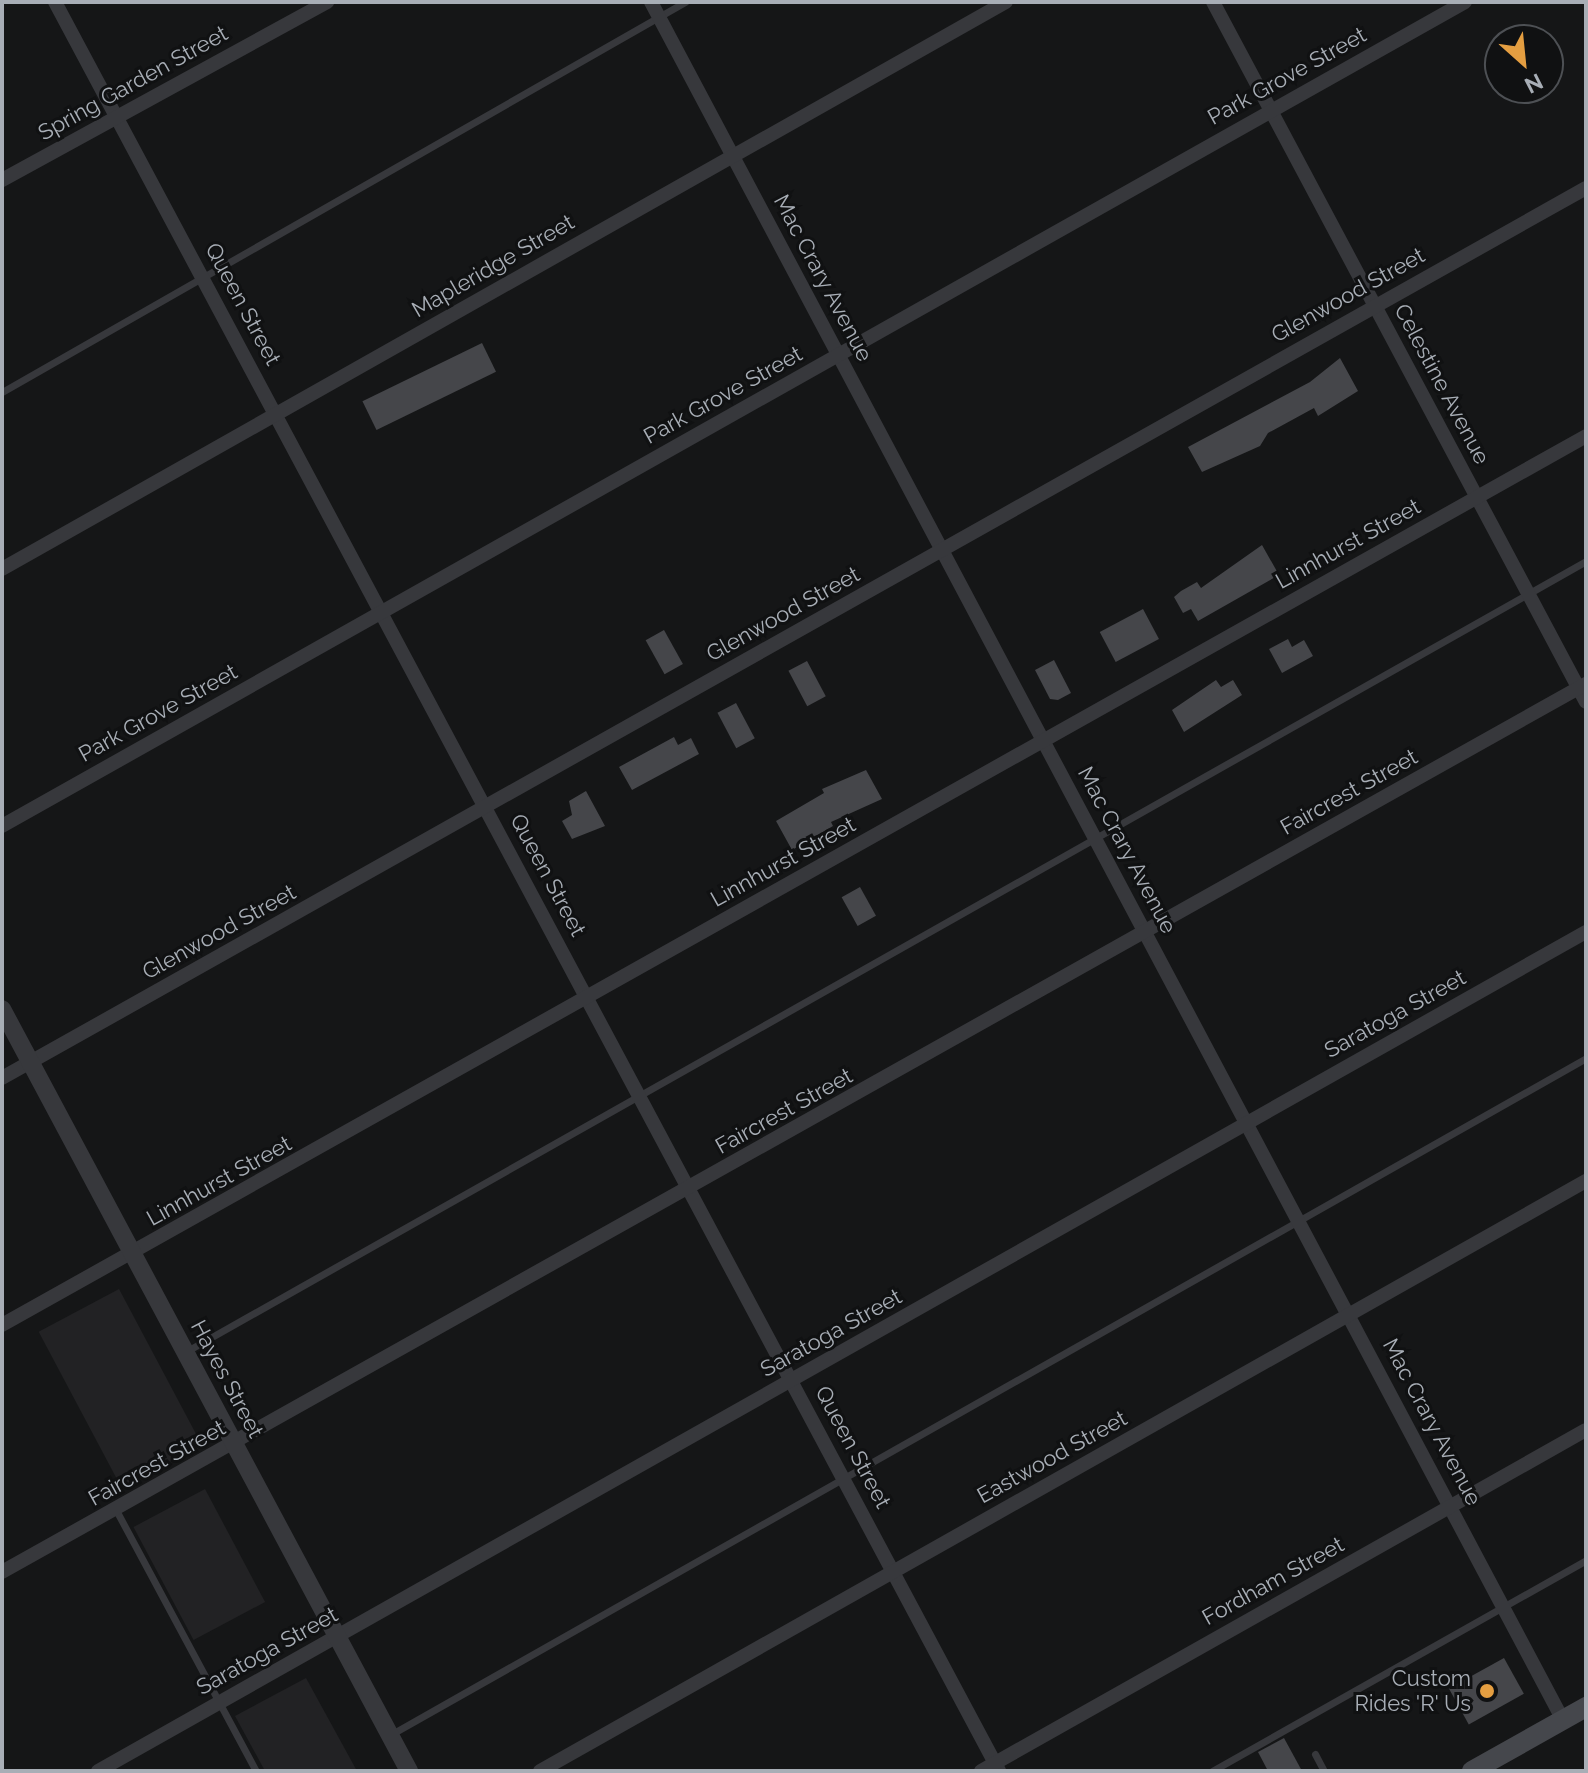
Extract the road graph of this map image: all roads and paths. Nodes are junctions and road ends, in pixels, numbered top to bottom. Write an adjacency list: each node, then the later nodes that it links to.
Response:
1 (55, 2): 10 (street, Queen Street)
2 (327, 2): 10 (street, Spring Garden Street)
3 (651, 2): 8 (street, Mac Crary Avenue)
4 (685, 2): 8 (lane)
5 (1006, 2): 11 (street, Mapleridge Street)
6 (1213, 2): 9 (street, Celestine Avenue)
7 (1465, 2): 9 (street, Park Grove Street)
8 (659, 17): 11 (street, Mac Crary Avenue); 14 (lane)
9 (1271, 110): 15 (street, Celestine Avenue); 16 (street, Park Grove Street)
10 (118, 117): 12 (street, Spring Garden Street); 14 (street, Queen Street)
11 (733, 155): 16 (street, Mac Crary Avenue); 18 (street, Mapleridge Street)
12 (2, 180)
13 (1586, 188): 15 (street, Glenwood Street)
14 (203, 276): 17 (lane); 18 (street, Queen Street)
15 (1375, 305): 20 (street, Celestine Avenue); 21 (street, Glenwood Street)
16 (839, 354): 21 (street, Mac Crary Avenue); 25 (street, Park Grove Street)
17 (2, 392)
18 (277, 413): 23 (street, Mapleridge Street); 25 (street, Queen Street)
19 (1586, 436): 20 (street, Linnhurst Street)
20 (1477, 497): 24 (street, Celestine Avenue); 28 (street, Linnhurst Street)
21 (942, 549): 28 (street, Mac Crary Avenue); 29 (street, Glenwood Street)
22 (1586, 561): 24 (lane)
23 (2, 569)
24 (1528, 593): 26 (street, Celestine Avenue); 31 (lane)
25 (383, 612): 29 (street, Queen Street); 30 (street, Park Grove Street)
26 (1582, 686): 27 (street, Celestine Avenue); 32 (street, Faircrest Street)
27 (1586, 702)
28 (1044, 741): 31 (street, Mac Crary Avenue); 34 (street, Linnhurst Street)
29 (487, 806): 34 (street, Queen Street); 37 (street, Glenwood Street)
30 (2, 826)
31 (1096, 839): 32 (street, Mac Crary Avenue); 39 (lane)
32 (1145, 932): 40 (street, Mac Crary Avenue); 42 (street, Faircrest Street)
33 (1586, 932): 40 (street, Saratoga Street)
34 (589, 997): 39 (street, Queen Street); 44 (street, Linnhurst Street)
35 (2, 1009): 37 (street, Hayes Street)
36 (1586, 1058): 43 (lane)
37 (31, 1063): 38 (street, Glenwood Street); 44 (street, Hayes Street)
38 (2, 1078)
39 (641, 1096): 42 (street, Queen Street); 47 (lane)
40 (1247, 1123): 43 (street, Mac Crary Avenue); 48 (street, Saratoga Street)
41 (1586, 1181): 45 (street, Eastwood Street)
42 (690, 1189): 48 (street, Queen Street); 50 (street, Faircrest Street)
43 (1299, 1220): 45 (street, Mac Crary Avenue); 51 (lane)
44 (133, 1254): 46 (street, Linnhurst Street); 47 (street, Hayes Street)
45 (1349, 1315): 52 (street, Mac Crary Avenue); 55 (street, Eastwood Street)
46 (2, 1325)
47 (185, 1352): 50 (street, Hayes Street)
48 (792, 1380): 51 (street, Queen Street); 58 (street, Saratoga Street)
49 (1586, 1430): 52 (street, Fordham Street)
50 (235, 1445): 53 (street, Faircrest Street); 58 (street, Hayes Street)
51 (844, 1479): 55 (street, Queen Street); 62 (lane)
52 (1451, 1505): 57 (street, Mac Crary Avenue); 64 (street, Fordham Street)
53 (116, 1510): 56 (street, Faircrest Street); 59 (lane)
54 (1586, 1560): 57 (lane)
55 (894, 1571): 64 (street, Queen Street); 68 (street, Eastwood Street)
56 (2, 1572)
57 (1505, 1606): 61 (street, Mac Crary Avenue); 70 (lane)
58 (338, 1636): 59 (street, Saratoga Street); 62 (street, Hayes Street)
59 (220, 1703): 65 (street, Saratoga Street); 66 (lane)
60 (1586, 1707): 61 (main road)
61 (1563, 1720): 72 (main road)
62 (390, 1735): 67 (street, Hayes Street)
63 (1315, 1754): 71 (lane)
64 (997, 1767): 69 (street, Fordham Street)
65 (98, 1771)
66 (256, 1771)
67 (409, 1771)
68 (540, 1771)
69 (981, 1771)
70 (1212, 1771)
71 (1324, 1771)
72 (1472, 1771)

